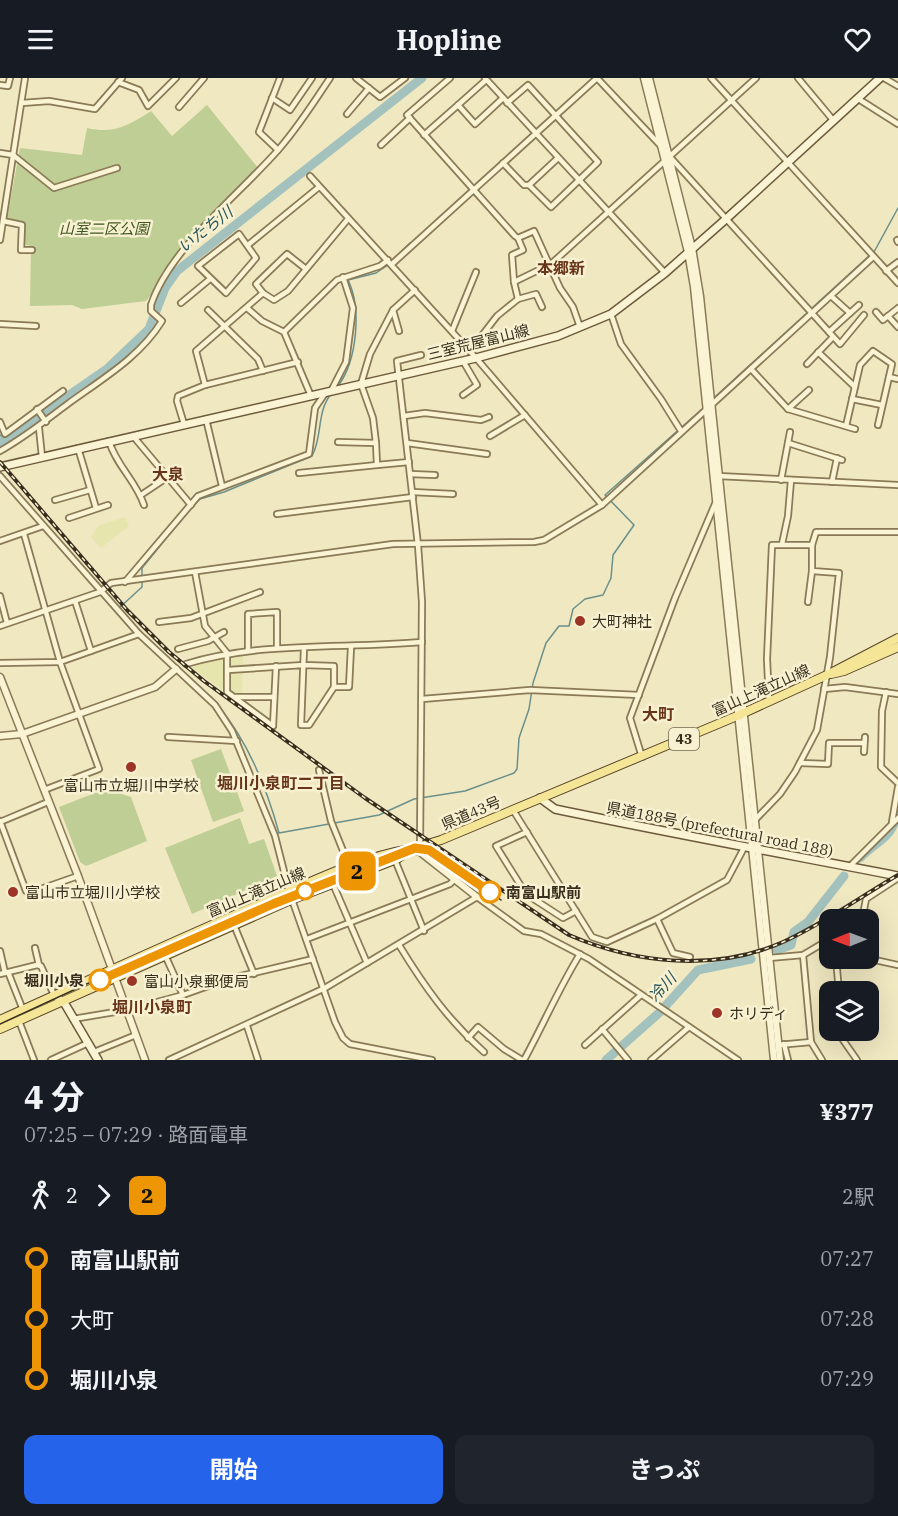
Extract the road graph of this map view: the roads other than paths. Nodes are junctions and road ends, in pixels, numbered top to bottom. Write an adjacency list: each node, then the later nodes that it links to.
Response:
1 (10, 78): 22 (street)
2 (25, 78): 29 (street)
3 (176, 78): 20 (street)
4 (204, 78): 31 (street)
5 (280, 78): 25 (street)
6 (312, 78): 25 (street)
7 (330, 78): 41 (street)
8 (393, 78): 21 (street)
9 (405, 78): 21 (street)
10 (450, 78): 34 (street)
11 (597, 78): 33 (street); 40 (street)
12 (644, 78): 40 (street)
13 (650, 78): 45 (street)
14 (712, 78): 28 (street)
15 (756, 78): 28 (street)
16 (798, 78): 35 (street)
17 (882, 78): 23 (street); 26 (main road, 三室荒屋富山線)
18 (359, 79): 24 (street)
19 (485, 79): 27 (street); 30 (street)
20 (120, 80): 29 (street)
21 (398, 83): 24 (street)
22 (0, 85)
23 (898, 86)
24 (369, 88): 32 (street)
25 (272, 98): 41 (street)
26 (857, 98): 35 (main road, 三室荒屋富山線); 36 (street)
27 (505, 100): 30 (street); 33 (street); 37 (street)
28 (731, 100): 45 (street); 46 (street)
29 (22, 103): 43 (street)
30 (458, 105): 38 (street)
31 (179, 107)
32 (347, 114)
33 (555, 116): 37 (street); 50 (street)
34 (410, 118): 38 (street); 39 (street)
35 (833, 120): 46 (main road, 三室荒屋富山線)
36 (898, 124)
37 (535, 134): 44 (street); 47 (street)
38 (424, 135): 53 (street)
39 (381, 146)
40 (662, 147): 45 (street)
41 (278, 150): 132 (street)
42 (0, 153): 43 (street)
43 (13, 155): 48 (street); 57 (street)
44 (558, 158): 50 (street); 51 (street)
45 (668, 159): 54 (street); 56 (street); 62 (street)
46 (788, 162): 56 (main road, 三室荒屋富山線); 63 (street)
47 (503, 163): 51 (street); 53 (street)
48 (117, 168)
49 (310, 176): 52 (street)
50 (579, 181): 51 (street); 54 (street)
51 (529, 185)
52 (319, 187): 55 (street); 60 (street)
53 (473, 190): 58 (street); 64 (street)
54 (609, 214): 66 (street); 70 (street)
55 (348, 219): 64 (street); 67 (street)
56 (726, 219): 62 (main road, 三室荒屋富山線); 89 (street)
57 (2, 224): 59 (street); 61 (street)
58 (519, 238): 66 (street); 73 (street)
59 (0, 240)
60 (248, 245): 72 (street); 72 (street)
61 (32, 250)
62 (690, 250): 70 (main road, 三室荒屋富山線); 124 (street)
63 (873, 257): 68 (street); 77 (street)
64 (390, 262): 71 (street); 75 (street)
65 (898, 262): 68 (street)
66 (550, 264): 73 (street); 94 (street)
67 (306, 269): 76 (street); 76 (street)
68 (886, 271): 74 (street)
69 (476, 272): 98 (street)
70 (665, 273): 88 (main road, 三室荒屋富山線)
71 (343, 278): 99 (street); 119 (street)
72 (210, 279): 79 (street)
73 (514, 282): 78 (street)
74 (898, 283)
75 (415, 290): 85 (street); 98 (street)
76 (263, 293): 82 (street)
77 (831, 296): 87 (street); 89 (street)
78 (518, 300): 81 (street); 102 (street)
79 (181, 303)
80 (859, 305): 87 (street)
81 (542, 307)
82 (247, 308): 96 (street); 99 (street)
83 (898, 308): 91 (street)
84 (208, 310): 96 (street)
85 (393, 310): 97 (street); 114 (street)
86 (876, 312): 91 (street)
87 (850, 313): 100 (street)
88 (611, 314): 94 (main road, 三室荒屋富山線); 138 (street)
89 (812, 314): 100 (street); 109 (street)
90 (864, 315): 101 (street)
91 (888, 316): 95 (street)
92 (0, 324): 93 (street)
93 (36, 326)
94 (580, 327): 105 (main road, 三室荒屋富山線)
95 (898, 327)
96 (225, 328): 110 (street); 115 (street)
97 (399, 331)
98 (452, 331): 102 (street)
99 (284, 332): 107 (street)
100 (829, 332): 101 (street)
101 (833, 337): 103 (street)
102 (470, 351): 105 (street)
103 (818, 352): 108 (street); 116 (street)
104 (421, 355): 111 (street)
105 (476, 358): 106 (main road, 三室荒屋富山線); 127 (street)
106 (463, 361): 111 (main road, 三室荒屋富山線); 120 (street)
107 (298, 362): 110 (street); 121 (street)
108 (807, 364)
109 (751, 369): 124 (street); 126 (street)
110 (263, 371): 115 (street)
111 (399, 375): 114 (main road, 三室荒屋富山線); 128 (street)
112 (889, 377): 113 (street); 116 (street); 123 (street)
113 (898, 379)
114 (361, 384): 119 (main road, 三室荒屋富山線); 144 (street)
115 (205, 385): 133 (street)
116 (855, 387): 122 (street)
117 (809, 390): 126 (street)
118 (63, 391): 125 (street)
119 (328, 392): 121 (main road, 三室荒屋富山線); 163 (street)
120 (463, 395)
121 (311, 396): 130 (main road, 三室荒屋富山線)
122 (852, 399): 123 (street); 135 (street)
123 (882, 405): 134 (street)
124 (709, 406): 138 (street); 158 (street); 170 (street)
125 (37, 409): 131 (street); 132 (street)
126 (788, 409): 135 (street)
127 (525, 415): 141 (street); 174 (street)
128 (404, 416): 129 (street); 145 (street)
129 (489, 417)
130 (206, 419): 133 (main road, 三室荒屋富山線); 163 (street)
131 (0, 422)
132 (46, 422): 136 (street)
133 (184, 424): 140 (main road, 三室荒屋富山線)
134 (878, 425)
135 (846, 426): 137 (street)
136 (39, 428): 148 (street); 150 (street)
137 (855, 429)
138 (681, 431): 174 (street)
139 (790, 432): 146 (street)
140 (133, 436): 142 (main road, 三室荒屋富山線); 159 (street)
141 (490, 436)
142 (109, 441): 147 (main road, 三室荒屋富山線); 167 (street)
143 (338, 442): 144 (street)
144 (376, 443): 152 (street)
145 (407, 443): 149 (street); 151 (street)
146 (788, 443): 160 (street); 162 (street)
147 (78, 448): 150 (main road, 三室荒屋富山線); 165 (street)
148 (0, 451)
149 (487, 454)
150 (42, 457): 153 (main road, 三室荒屋富山線)
151 (409, 462): 152 (street); 155 (street)
152 (377, 465): 154 (street)
153 (0, 466)
154 (299, 473)
155 (410, 474): 156 (street); 168 (street)
156 (435, 475)
157 (0, 476): 178 (street)
158 (718, 476): 160 (street); 231 (street)
159 (168, 477): 167 (street); 173 (street)
160 (781, 480): 161 (street)
161 (791, 480): 162 (street); 183 (street)
162 (832, 482): 164 (street)
163 (222, 486): 173 (street)
164 (898, 486)
165 (90, 490): 169 (street); 175 (street)
166 (453, 494): 168 (street)
167 (141, 495): 172 (street)
168 (413, 495): 176 (street); 182 (street)
169 (55, 500)
170 (716, 504): 225 (street); 231 (street)
171 (108, 505): 175 (street)
172 (144, 505)
173 (191, 505): 187 (street)
174 (603, 505): 182 (street)
175 (96, 508): 177 (street)
176 (277, 514)
177 (69, 518)
178 (43, 526): 180 (street); 188 (street)
179 (898, 532): 184 (street)
180 (24, 534): 181 (street); 193 (street)
181 (0, 541)
182 (418, 544): 186 (street); 202 (street)
183 (782, 544): 184 (street); 229 (street)
184 (812, 545): 185 (street)
185 (812, 570): 192 (street); 218 (street)
186 (195, 572): 187 (street); 194 (street)
187 (125, 582): 188 (street)
188 (100, 592): 191 (street); 199 (street)
189 (261, 592): 194 (street)
190 (0, 596): 196 (street)
191 (75, 601): 193 (street); 209 (street)
192 (808, 602)
193 (45, 610): 196 (street); 211 (street)
194 (203, 614): 195 (street); 200 (street)
195 (159, 622)
196 (8, 623): 197 (street)
197 (0, 626)
198 (224, 632): 200 (street)
199 (139, 634): 209 (street); 216 (street)
200 (214, 638): 207 (street); 210 (street)
201 (898, 638): 218 (main road, 富山上滝立山線 / 43)
202 (422, 642): 203 (street); 228 (street)
203 (351, 647): 206 (street); 220 (street)
204 (898, 647): 218 (main road, 富山上滝立山線 / 43)
205 (277, 648): 206 (street); 208 (street); 208 (street)
206 (304, 648): 214 (street)
207 (178, 649)
208 (248, 650): 210 (street)
209 (91, 651): 211 (street)
210 (227, 653): 213 (street); 217 (street)
211 (60, 662): 212 (street); 230 (street)
212 (0, 663)
213 (186, 664)
214 (303, 665): 215 (street); 220 (street); 220 (street)
215 (276, 666): 217 (street); 227 (street)
216 (178, 668): 230 (street); 236 (street)
217 (228, 670): 226 (street)
218 (826, 675): 221 (street); 229 (main road, 富山上滝立山線 / 43)
219 (0, 677): 222 (street)
220 (334, 687)
221 (824, 689): 223 (street); 240 (street)
222 (2, 690): 232 (street)
223 (886, 692): 224 (street); 242 (street)
224 (898, 694)
225 (639, 695): 228 (street); 239 (street)
226 (233, 697): 227 (street); 227 (street)
227 (274, 697)
228 (422, 699): 252 (street)
229 (769, 701): 231 (main road, 富山上滝立山線 / 43)
230 (78, 714): 232 (street); 243 (street)
231 (740, 714): 239 (main road, 富山上滝立山線 / 43); 248 (street); 253 (street)
232 (22, 734): 233 (street); 243 (street)
233 (0, 736)
234 (168, 737): 236 (street)
235 (865, 737): 237 (street)
236 (237, 741): 262 (street)
237 (864, 743): 238 (street); 240 (street)
238 (864, 752)
239 (642, 757): 244 (main road, 富山上滝立山線 / 43)
240 (800, 763): 248 (street)
241 (319, 770): 256 (street)
242 (898, 785): 250 (street)
243 (44, 790): 245 (street)
244 (540, 798): 246 (main road, 県道43号 / 43); 253 (main road, 県道188号 (prefectural road 188))
245 (48, 802): 249 (street); 258 (street)
246 (513, 810): 251 (street); 252 (main road, 県道43号 / 43)
247 (898, 818): 250 (street)
248 (754, 821): 253 (street)
249 (0, 822): 258 (street)
250 (892, 822): 257 (street)
251 (527, 832): 266 (street); 266 (street)
252 (420, 846): 254 (main road, 県道43号 / 43)
253 (751, 847): 257 (main road, 県道188号 (prefectural road 188)); 267 (street); 280 (street); 324 (street)
254 (411, 849): 255 (main road, 富山上滝立山線 / 43); 256 (main road, 富山上滝立山線 / 43); 260 (street)
255 (394, 860): 261 (main road, 富山上滝立山線 / 43); 264 (street)
256 (350, 868): 262 (main road, 富山上滝立山線 / 43)
257 (848, 868): 259 (main road, 県道188号 (prefectural road 188))
258 (78, 876): 286 (street)
259 (898, 877): 265 (street)
260 (455, 879): 263 (street); 264 (street)
261 (333, 884): 262 (main road, 富山上滝立山線 / 43); 268 (street)
262 (291, 895): 269 (main road, 富山上滝立山線 / 43); 271 (street); 286 (main road, 富山上滝立山線 / 43)
263 (477, 897): 270 (street); 276 (street)
264 (410, 899): 268 (street); 270 (street)
265 (864, 909)
266 (576, 911): 267 (street)
267 (657, 919): 279 (street)
268 (350, 923): 271 (street); 283 (street)
269 (234, 925): 277 (main road, 富山上滝立山線 / 43); 288 (street)
270 (424, 931): 272 (street)
271 (307, 939): 281 (street)
272 (399, 945): 283 (street); 305 (street)
273 (819, 946): 278 (street)
274 (35, 948): 285 (street)
275 (0, 951): 287 (street)
276 (580, 954): 293 (street); 320 (street)
277 (165, 955): 289 (main road, 富山上滝立山線 / 43); 292 (street)
278 (803, 955): 280 (street); 307 (street)
279 (690, 957)
280 (769, 958): 310 (street)
281 (313, 959): 288 (street); 290 (street)
282 (879, 960): 284 (street)
283 (367, 963): 290 (street)
284 (898, 964)
285 (39, 966): 287 (street); 291 (street)
286 (111, 968): 289 (street); 291 (main road, 富山上滝立山線 / 43)
287 (4, 973): 295 (street)
288 (254, 974): 292 (street)
289 (116, 977): 294 (main road, 富山上滝立山線 / 43); 296 (street)
290 (323, 989): 300 (street); 319 (street)
291 (54, 995): 294 (main road); 295 (main road, 富山上滝立山線 / 43)
292 (183, 995): 296 (street)
293 (641, 995): 301 (street); 303 (street)
294 (62, 1001): 297 (main road); 299 (main road, 富山上滝立山線 / 43)
295 (24, 1010): 298 (main road, 富山上滝立山線 / 43)
296 (127, 1010): 297 (street); 304 (street)
297 (73, 1019): 308 (main road)
298 (0, 1020)
299 (19, 1021): 302 (main road, 富山上滝立山線 / 43); 313 (street)
300 (247, 1026): 317 (street); 318 (street)
301 (689, 1027): 322 (street); 323 (street)
302 (0, 1029)
303 (602, 1029): 309 (street); 321 (street)
304 (136, 1035): 311 (street); 316 (street)
305 (468, 1038): 312 (street); 320 (street)
306 (844, 1041): 328 (street)
307 (811, 1042): 310 (street); 327 (street)
308 (88, 1043): 311 (main road); 314 (street)
309 (585, 1045)
310 (781, 1045): 325 (street); 326 (street)
311 (94, 1052): 315 (main road)
312 (484, 1052)
313 (34, 1060)
314 (51, 1060)
315 (98, 1060)
316 (145, 1060)
317 (169, 1060)
318 (258, 1060)
319 (432, 1060)
320 (523, 1060)
321 (628, 1060)
322 (651, 1060)
323 (738, 1060)
324 (774, 1060)
325 (780, 1060)
326 (788, 1060)
327 (822, 1060)
328 (857, 1060)

